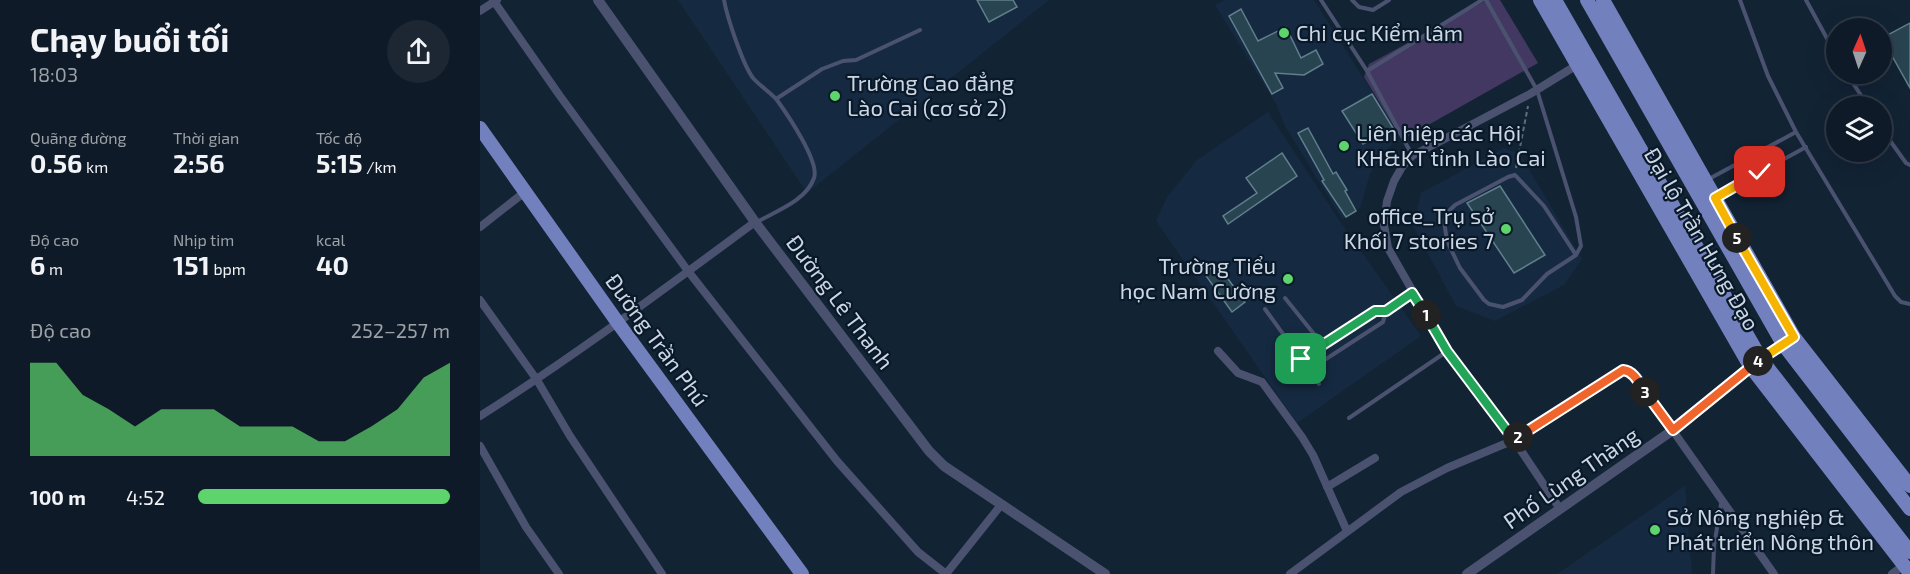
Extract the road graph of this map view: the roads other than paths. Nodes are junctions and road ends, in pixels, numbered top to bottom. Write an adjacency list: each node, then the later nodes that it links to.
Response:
1 (598, 0): 30 (street, Đường Lê Thanh)
2 (724, 0): 20 (lane)
3 (1321, 0): 18 (lane)
4 (1352, 0): 5 (lane)
5 (1389, 0)
6 (1484, 0): 18 (lane); 19 (lane)
7 (1540, 0): 17 (main road, Đại lộ Trần Hưng Đạo)
8 (1555, 0): 46 (main road, Đại lộ Trần Hưng Đạo)
9 (1587, 0): 41 (main road, Đại lộ Trần Hưng Đạo)
10 (1603, 0): 27 (main road, Đại lộ Trần Hưng Đạo)
11 (1740, 0): 22 (lane)
12 (1806, 0): 16 (lane)
13 (495, 1): 14 (street); 33 (street)
14 (480, 11)
15 (920, 30): 20 (lane)
16 (1826, 38)
17 (1577, 65): 19 (street); 46 (main road, Đại lộ Trần Hưng Đạo)
18 (1367, 71): 25 (lane)
19 (1534, 92): 25 (street); 32 (lane)
20 (776, 99): 30 (lane)
21 (480, 128): 28 (main road, Đường Trần Phú)
22 (1797, 132): 24 (lane); 27 (lane)
23 (1892, 143): 26 (lane)
24 (1806, 147): 29 (lane); 37 (lane)
25 (1412, 156): 34 (street)
26 (1910, 165)
27 (1705, 181): 29 (main road, Đại lộ Trần Hưng Đạo)
28 (526, 191): 31 (street); 40 (main road, Đường Trần Phú)
29 (1715, 198): 41 (main road, Đại lộ Trần Hưng Đạo)
30 (755, 222): 33 (street); 59 (street, Đường Lê Thanh)
31 (480, 227)
32 (1576, 255): 32 (lane)
33 (688, 271): 40 (street); 68 (street)
34 (1412, 293): 39 (lane); 44 (street)
35 (1285, 298): 42 (lane)
36 (480, 300): 48 (street)
37 (1910, 304)
38 (1265, 309): 45 (lane)
39 (1386, 311): 42 (lane); 47 (lane)
40 (618, 323): 48 (street); 67 (main road, Đường Trần Phú)
41 (1788, 341): 46 (main road); 56 (main road, Đại lộ Trần Hưng Đạo); 61 (main road, Đại lộ Trần Hưng Đạo)
42 (1322, 344): 45 (lane)
43 (1218, 351): 57 (street)
44 (1447, 351): 51 (lane); 53 (street)
45 (1301, 359): 47 (lane)
46 (1756, 362): 52 (street, Phố Lùng Thàng); 63 (main road, Đại lộ Trần Hưng Đạo); 64 (main road, Đại lộ Trần Hưng Đạo)
47 (1310, 370): 49 (lane)
48 (537, 380): 50 (street); 66 (street)
49 (1319, 384)
50 (480, 416)
51 (1349, 418)
52 (1673, 430): 53 (street); 58 (street); 60 (street, Phố Lùng Thàng)
53 (1514, 440): 60 (street); 62 (street)
54 (480, 446): 65 (street)
55 (1375, 458): 57 (street)
56 (1910, 486)
57 (1327, 487): 62 (street)
58 (1722, 500): 72 (lane); 73 (street)
59 (1001, 505): 68 (street); 69 (street, Đường Lê Thanh)
60 (1560, 509): 71 (street, Phố Lùng Thàng)
61 (1910, 509)
62 (1347, 531): 70 (street)
63 (1910, 552)
64 (1907, 569): 74 (street)
65 (559, 574)
66 (662, 574)
67 (802, 574)
68 (946, 574)
69 (1105, 574)
70 (1290, 574)
71 (1467, 574)
72 (1713, 574)
73 (1774, 574)
74 (1892, 574)

